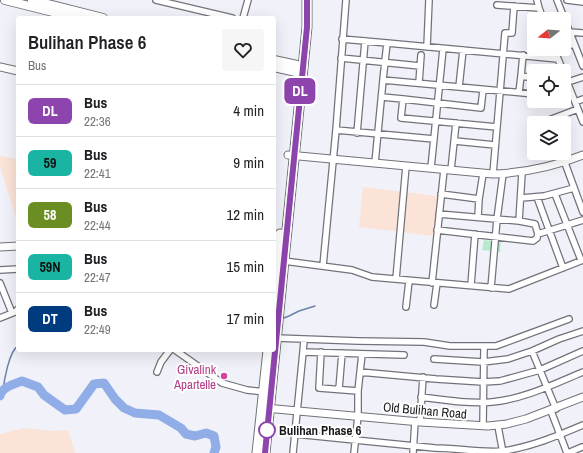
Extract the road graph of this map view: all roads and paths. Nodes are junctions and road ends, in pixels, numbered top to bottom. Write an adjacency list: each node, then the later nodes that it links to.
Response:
1 (5, 0): 10 (main road)
2 (156, 0): 19 (street)
3 (248, 0): 20 (street)
4 (306, 0): 46 (highway)
5 (346, 0): 24 (street)
6 (429, 0): 29 (street)
7 (537, 0): 14 (street)
8 (558, 0): 16 (street)
9 (567, 0): 11 (street)
10 (33, 2): 17 (main road); 18 (main road)
11 (583, 2)
12 (497, 5): 13 (street)
13 (514, 6): 14 (street); 32 (street)
14 (539, 8): 15 (street)
15 (540, 12)
16 (562, 12)
17 (72, 16)
18 (94, 16)
19 (224, 16)
20 (244, 16)
21 (571, 32): 22 (street)
22 (583, 33)
23 (571, 35): 27 (street)
24 (342, 39): 25 (street); 36 (street)
25 (365, 41): 26 (street); 38 (street)
26 (387, 44): 29 (street); 40 (street)
27 (574, 44): 28 (street); 43 (street)
28 (571, 45)
29 (427, 47): 30 (street)
30 (442, 49): 31 (street); 54 (street)
31 (462, 50): 32 (street); 55 (street)
32 (504, 54): 34 (street); 57 (street)
33 (421, 55): 42 (street)
34 (523, 55): 37 (street); 48 (street)
35 (557, 56): 37 (street)
36 (341, 58): 38 (street); 72 (street)
37 (558, 59): 41 (street)
38 (363, 60): 40 (street); 73 (street)
39 (276, 61): 46 (main road)
40 (384, 64): 42 (street); 52 (street)
41 (560, 64)
42 (420, 66): 53 (street)
43 (583, 66)
44 (0, 67): 47 (street)
45 (276, 67): 46 (main road)
46 (298, 69): 78 (highway)
47 (16, 71)
48 (521, 76): 51 (street); 58 (street)
49 (571, 76): 50 (street)
50 (583, 76)
51 (527, 77)
52 (382, 80): 53 (street); 61 (street)
53 (419, 83): 54 (street)
54 (439, 86): 55 (street); 65 (street)
55 (459, 87): 56 (street)
56 (483, 90): 57 (street); 65 (street)
57 (501, 91): 58 (street); 71 (street)
58 (519, 92): 60 (street)
59 (571, 92): 64 (street)
60 (527, 93)
61 (382, 97): 62 (street); 74 (street)
62 (403, 99): 65 (street); 68 (street)
63 (583, 99): 64 (street)
64 (575, 102): 66 (street)
65 (437, 103): 68 (street)
66 (578, 109): 67 (street); 69 (street)
67 (560, 116)
68 (436, 121): 70 (street); 75 (street)
69 (583, 122)
70 (456, 123): 71 (street); 76 (street)
71 (497, 127): 77 (street)
72 (336, 130): 73 (street); 80 (street)
73 (357, 133): 74 (street)
74 (378, 134): 75 (street); 81 (street)
75 (434, 139): 84 (street)
76 (455, 141): 77 (street); 85 (street)
77 (495, 145): 88 (street)
78 (291, 155): 80 (street); 111 (highway); 116 (highway)
79 (583, 155): 82 (street)
80 (333, 160): 81 (street); 112 (street)
81 (375, 163): 83 (street)
82 (565, 163): 86 (street); 90 (street)
83 (406, 166): 84 (street); 117 (street)
84 (431, 168): 85 (street)
85 (447, 170): 87 (street); 91 (street)
86 (522, 173): 89 (street); 94 (street)
87 (483, 174): 88 (street); 95 (street)
88 (493, 174): 89 (street)
89 (503, 174): 99 (street)
90 (574, 188): 92 (street); 96 (street)
91 (441, 194): 95 (street); 97 (street)
92 (556, 194): 93 (street); 102 (street)
93 (537, 197): 94 (street); 104 (street)
94 (521, 198): 101 (street)
95 (479, 199): 98 (street)
96 (583, 212)
97 (439, 214): 98 (street); 103 (street)
98 (478, 218): 99 (street)
99 (497, 219): 101 (street); 107 (street)
100 (583, 220): 102 (street)
101 (520, 221): 106 (street)
102 (568, 225): 104 (street); 110 (street)
103 (438, 230): 105 (street); 120 (street)
104 (549, 231): 106 (street); 113 (street)
105 (475, 234): 107 (street); 121 (street)
106 (538, 234): 107 (street)
107 (495, 237): 122 (street)
108 (16, 246): 109 (street)
109 (0, 247)
110 (582, 260): 113 (street)
111 (284, 261): 112 (street); 116 (highway)
112 (322, 266): 117 (street)
113 (563, 268): 122 (street)
114 (16, 269): 115 (street)
115 (0, 270)
116 (277, 274): 130 (highway)
117 (396, 279): 118 (street)
118 (409, 280): 120 (street); 124 (street)
119 (0, 283): 126 (street)
120 (435, 283): 121 (street); 123 (street)
121 (471, 285): 122 (street)
122 (491, 288)
123 (434, 306)
124 (406, 307)
125 (16, 310): 126 (street)
126 (12, 313): 127 (street)
127 (0, 318)
128 (569, 319): 132 (street)
129 (583, 331): 133 (street)
130 (276, 338): 131 (street)
131 (304, 340): 132 (street); 139 (street)
132 (484, 346): 145 (street)
133 (532, 351): 145 (street); 146 (street)
134 (583, 351): 146 (street)
135 (169, 352): 147 (street)
136 (178, 352): 155 (street)
137 (268, 352): 155 (highway)
138 (274, 352): 155 (highway)
139 (303, 352): 140 (street); 161 (street)
140 (321, 352): 141 (street); 153 (street)
141 (342, 353): 142 (street); 153 (street)
142 (362, 354): 143 (street); 148 (street)
143 (404, 355)
144 (434, 359): 145 (street)
145 (483, 362): 151 (street)
146 (540, 370): 151 (street); 152 (street)
147 (157, 372)
148 (360, 372): 150 (street); 154 (street)
149 (583, 372): 152 (street)
150 (423, 377): 151 (street); 156 (street)
151 (483, 382): 158 (street)
152 (547, 387): 158 (street); 160 (street)
153 (339, 389): 154 (street)
154 (358, 391): 162 (street)
155 (267, 392): 159 (highway)
156 (421, 397): 158 (street); 163 (street)
157 (583, 397): 160 (street, Old Bulihan Road)
158 (483, 402): 165 (street)
159 (265, 408): 161 (street, Old Bulihan Road); 175 (highway); 176 (highway)
160 (553, 410): 166 (street, Old Bulihan Road); 168 (street)
161 (297, 411): 162 (street, Old Bulihan Road); 167 (street)
162 (358, 416): 163 (street, Old Bulihan Road); 169 (street)
163 (417, 422): 165 (street, Old Bulihan Road); 170 (street)
164 (583, 425): 168 (street)
165 (483, 426): 166 (street, Old Bulihan Road)
166 (498, 426): 174 (street)
167 (295, 434): 169 (street); 177 (street)
168 (561, 434): 174 (street); 180 (street)
169 (356, 440): 170 (street); 178 (street)
170 (413, 446): 172 (street); 179 (street)
171 (582, 447): 180 (street)
172 (434, 450): 173 (street)
173 (455, 451): 174 (street)
174 (503, 452)
175 (257, 453)
176 (265, 453)
177 (293, 453)
178 (354, 453)
179 (413, 453)
180 (568, 453)

